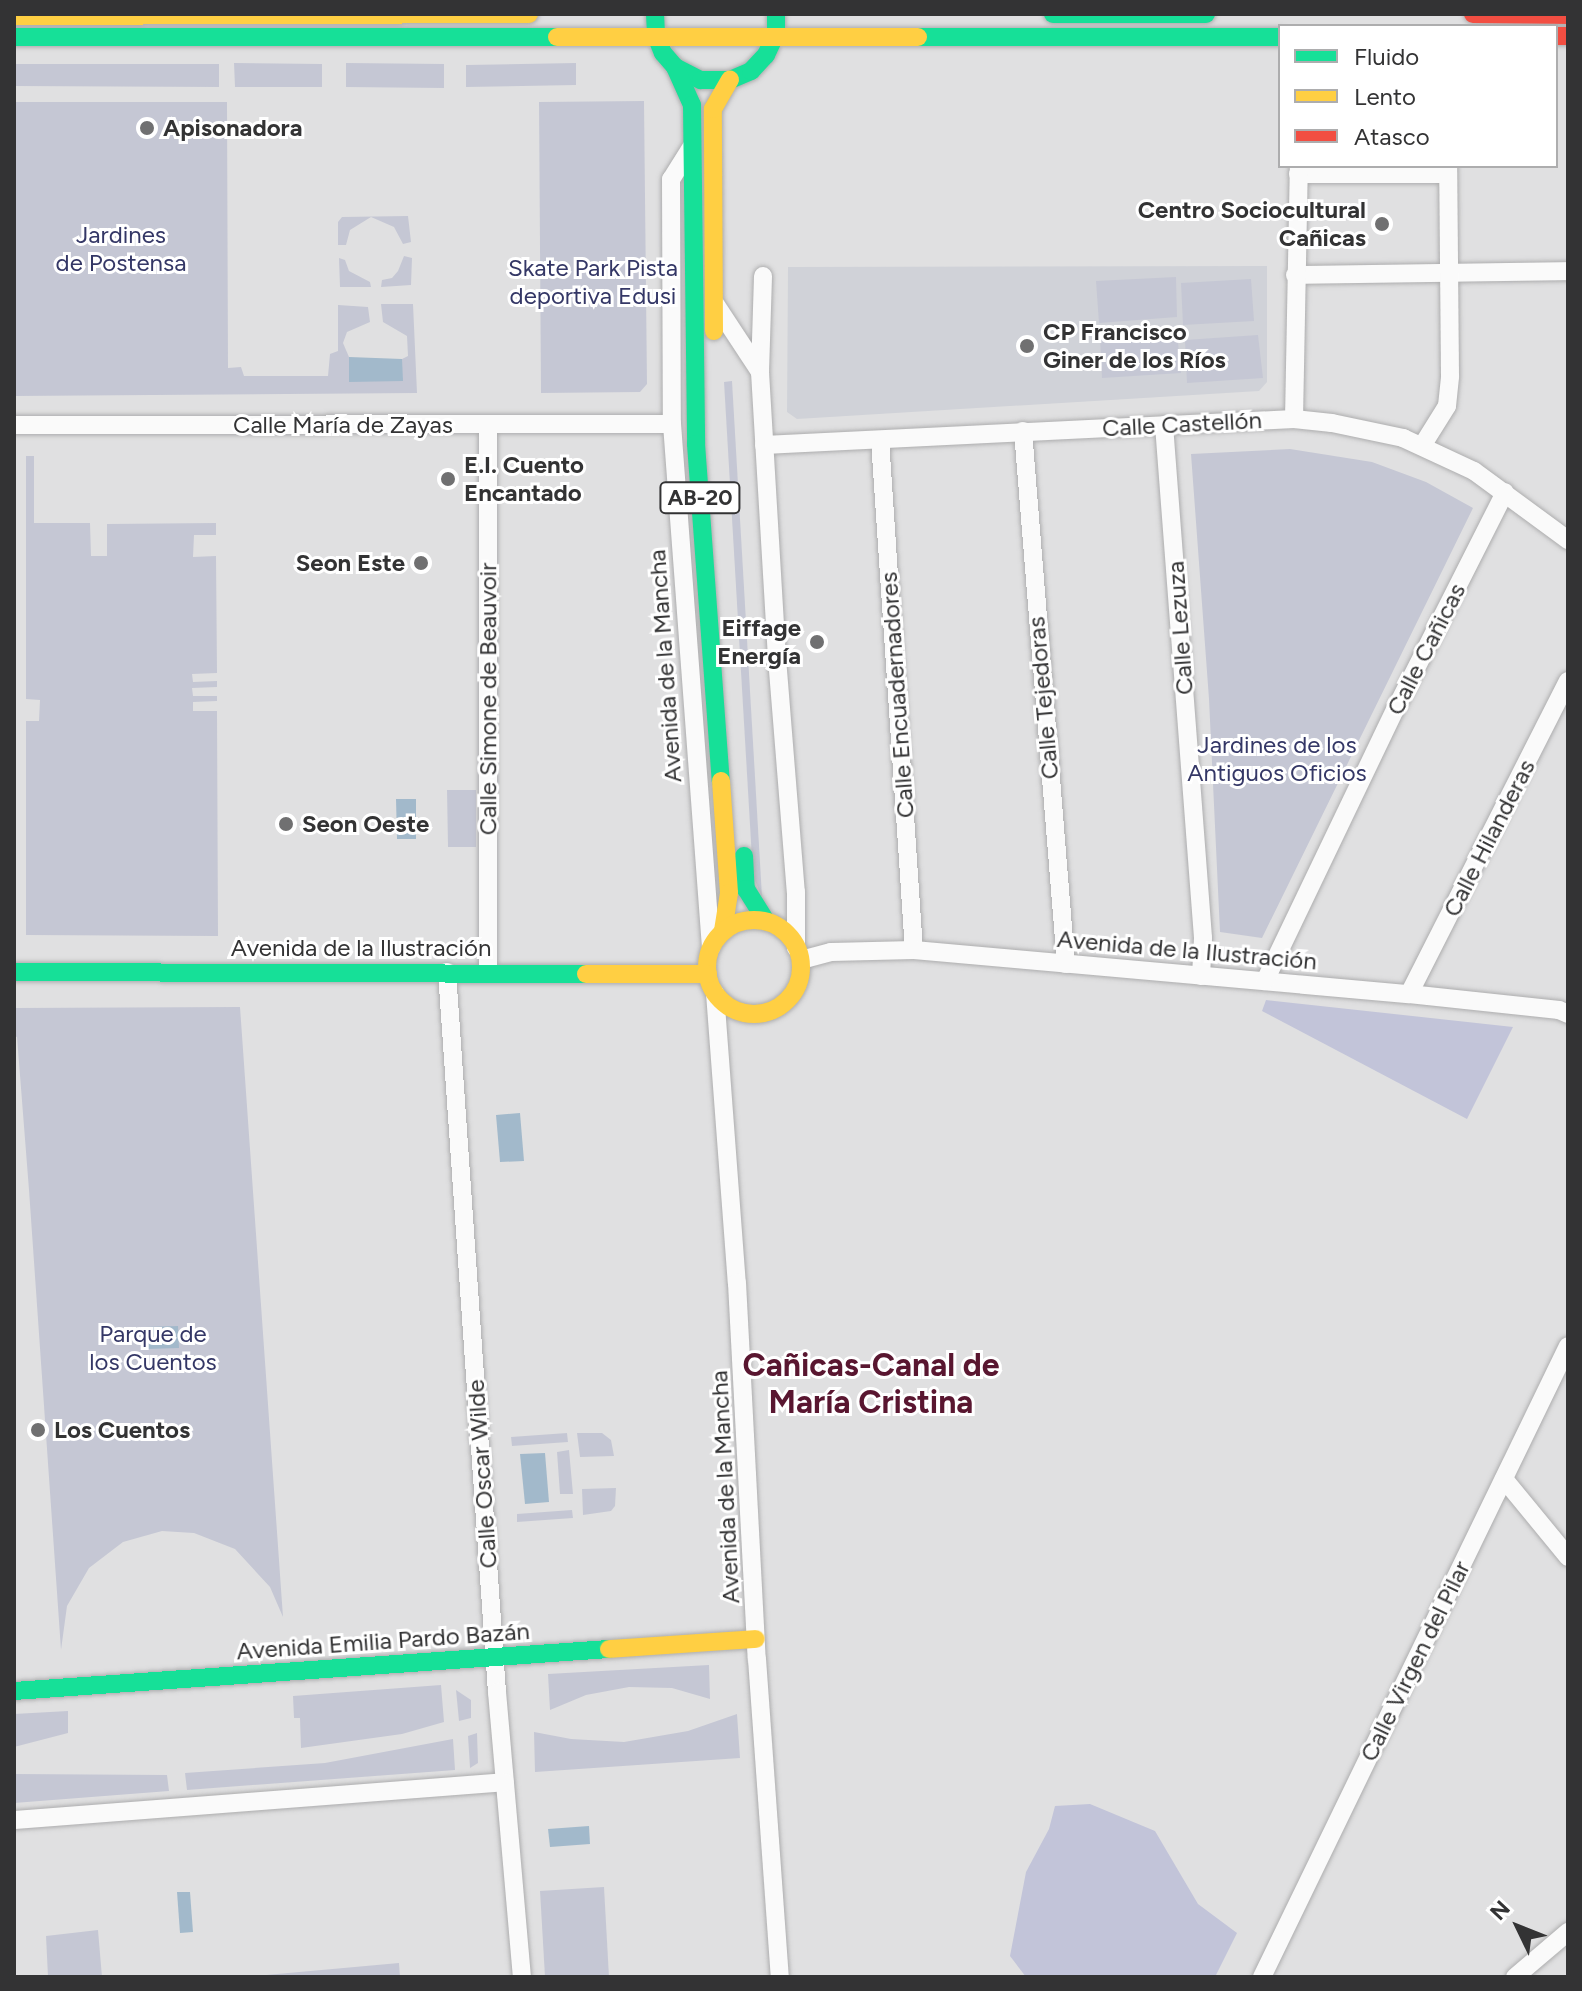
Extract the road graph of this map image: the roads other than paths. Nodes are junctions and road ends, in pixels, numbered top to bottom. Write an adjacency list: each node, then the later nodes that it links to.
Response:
1 (529, 14): 7 (main road)
2 (655, 14): 12 (main road, Avenida de la Mancha)
3 (776, 14): 10 (main road)
4 (1053, 14): 5 (main road)
5 (1206, 14)
6 (1473, 14): 8 (main road)
7 (182, 15): 9 (main road); 11 (main road)
8 (1568, 15)
9 (14, 16)
10 (776, 34): 12 (main road); 14 (main road); 16 (main road)
11 (144, 36): 12 (main road); 13 (main road)
12 (656, 36): 15 (main road, Avenida de la Mancha)
13 (14, 37)
14 (1278, 37)
15 (675, 67): 16 (main road); 17 (main road, Avenida de la Mancha / AB-20)
16 (730, 80): 24 (main road)
17 (692, 146): 28 (street, Avenida de la Mancha); 41 (main road, Avenida de la Mancha / AB-20)
18 (1298, 170): 19 (street); 22 (street)
19 (1448, 170): 20 (street)
20 (1447, 271): 21 (street); 22 (street); 36 (street)
21 (1568, 271)
22 (1295, 275): 27 (street)
23 (763, 276): 26 (street)
24 (714, 302): 25 (main road); 26 (street)
25 (714, 343)
26 (760, 372): 35 (street)
27 (1294, 419): 30 (street, Calle Castellón); 36 (street, Calle Castellón)
28 (672, 424): 31 (street, Calle María de Zayas); 42 (street, Avenida de la Mancha)
29 (14, 425): 31 (street, Calle María de Zayas)
30 (1164, 425): 32 (street, Calle Castellón); 50 (street, Calle Lezuza)
31 (488, 426): 48 (street, Calle Simone de Beauvoir)
32 (1023, 431): 33 (street, Calle Castellón); 45 (street, Calle Tejedoras)
33 (880, 440): 35 (street, Calle Castellón); 43 (street, Calle Encuadernadores)
34 (715, 442): 40 (main road, AB-20)
35 (764, 445): 44 (street)
36 (1422, 446): 37 (street, Calle Castellón)
37 (1505, 492): 38 (street, Calle Castellón); 51 (street, Calle Cañicas)
38 (1568, 540)
39 (1568, 681): 54 (street, Calle Hilanderas)
40 (766, 921): 41 (main road); 44 (main road)
41 (723, 932): 42 (main road)
42 (711, 948): 49 (main road)
43 (914, 950): 44 (street, Avenida de la Ilustración); 45 (street, Avenida de la Ilustración)
44 (799, 954): 52 (main road)
45 (1066, 964): 50 (street, Avenida de la Ilustración)
46 (14, 972): 47 (main road, Avenida de la Ilustración)
47 (447, 972): 48 (main road, Avenida de la Ilustración); 60 (street, Calle Oscar Wilde)
48 (488, 972): 49 (main road, Avenida de la Ilustración)
49 (708, 974): 52 (main road)
50 (1201, 976): 51 (street, Avenida de la Ilustración)
51 (1265, 981): 54 (street, Avenida de la Ilustración)
52 (715, 993): 59 (street, Avenida de la Mancha)
53 (1568, 993): 55 (street)
54 (1409, 994): 55 (street, Avenida de la Ilustración)
55 (1564, 1012)
56 (1568, 1346): 57 (street, Calle Virgen del Pilar)
57 (1504, 1479): 58 (street); 67 (street, Calle Virgen del Pilar)
58 (1568, 1557)
59 (756, 1639): 60 (main road, Avenida Emilia Pardo Bazán); 66 (street, Avenida de la Mancha)
60 (495, 1656): 61 (main road, Avenida Emilia Pardo Bazán); 62 (street, Calle Oscar Wilde)
61 (14, 1691)
62 (505, 1782): 63 (street); 65 (street, Calle Oscar Wilde)
63 (14, 1820)
64 (1568, 1932): 68 (street)
65 (522, 1977)
66 (780, 1977)
67 (1262, 1977)
68 (1515, 1977)

